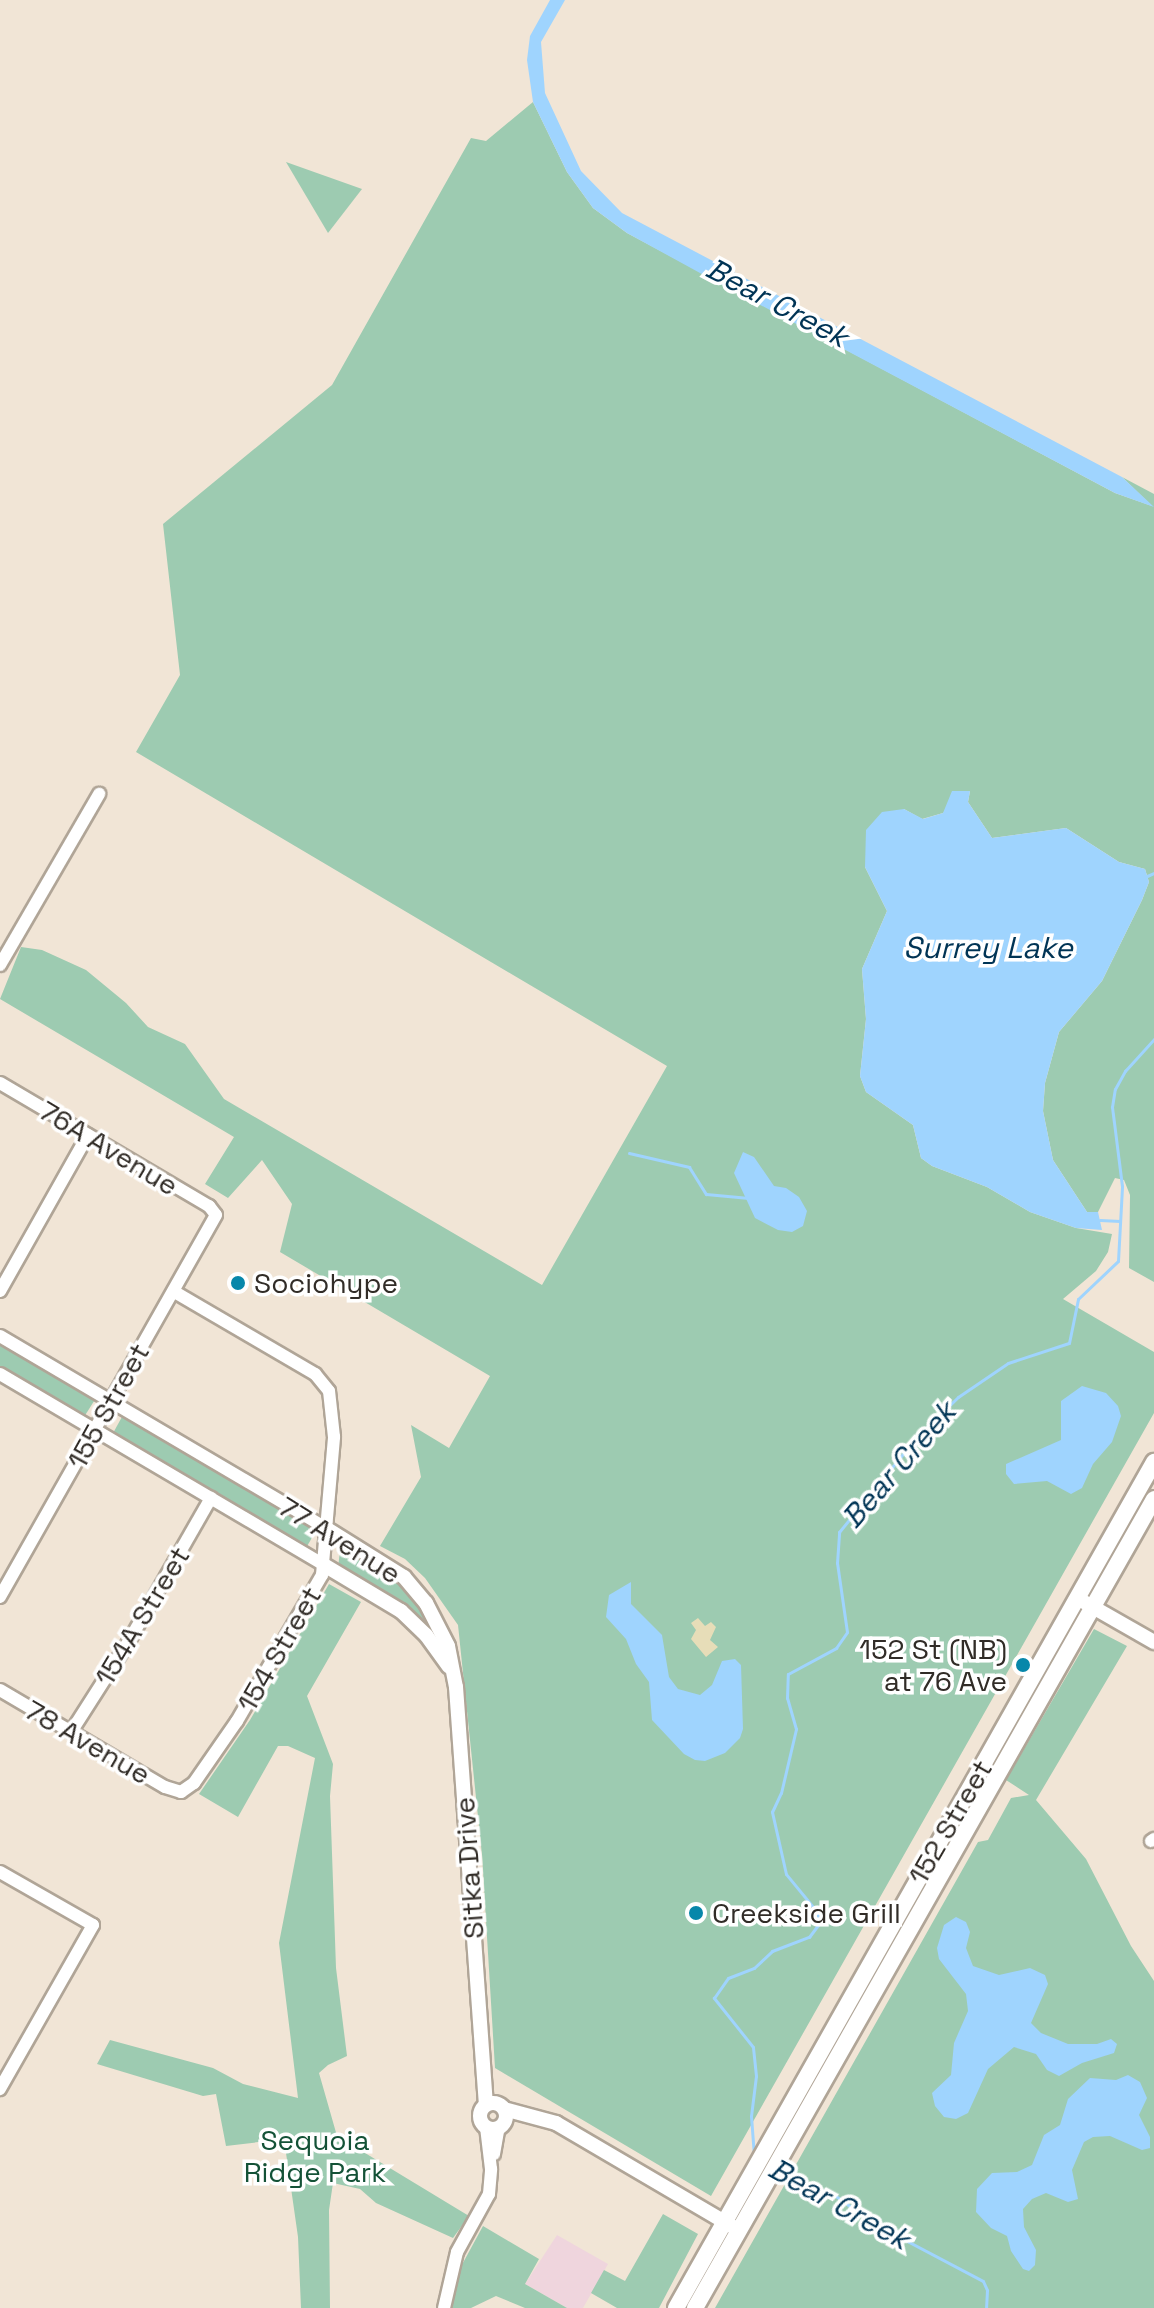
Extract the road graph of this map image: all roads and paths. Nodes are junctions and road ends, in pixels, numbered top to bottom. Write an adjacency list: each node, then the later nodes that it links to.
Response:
1 (99, 794): 2 (street)
2 (0, 965)
3 (0, 1083): 4 (street, 76A Avenue)
4 (88, 1135): 5 (street, 76A Avenue); 6 (street)
5 (216, 1215): 7 (street, 155 Street)
6 (0, 1291)
7 (173, 1291): 10 (street, 155 Street); 15 (street, 154 Street)
8 (0, 1336): 10 (street, 77 Avenue)
9 (0, 1374): 11 (street, 77 Avenue)
10 (111, 1403): 11 (street, 155 Street); 15 (street, 77 Avenue)
11 (96, 1430): 13 (street, 77 Avenue); 17 (street, 155 Street)
12 (1154, 1462): 18 (main road, 152 Street)
13 (211, 1498): 16 (street, 77 Avenue); 22 (street, 154A Street)
14 (1154, 1499): 18 (main road, 152 Street)
15 (327, 1529): 16 (street, 154 Street); 20 (street, 77 Avenue)
16 (324, 1565): 20 (street, 77 Avenue); 23 (street, 154 Street)
17 (0, 1597)
18 (1084, 1602): 19 (street); 27 (main road, 152 Street); 28 (main road, 152 Street)
19 (1154, 1642)
20 (453, 1674): 26 (street, Sitka Drive)
21 (0, 1690): 22 (street, 78 Avenue)
22 (71, 1732): 23 (street, 78 Avenue)
23 (177, 1792)
24 (0, 1872): 25 (street)
25 (0, 2089)
26 (496, 2116): 27 (street); 29 (street)
27 (724, 2222): 28 (street); 30 (main road, 152 Street)
28 (740, 2231): 31 (main road, 152 Street)
29 (444, 2308)
30 (676, 2308)
31 (695, 2308)

